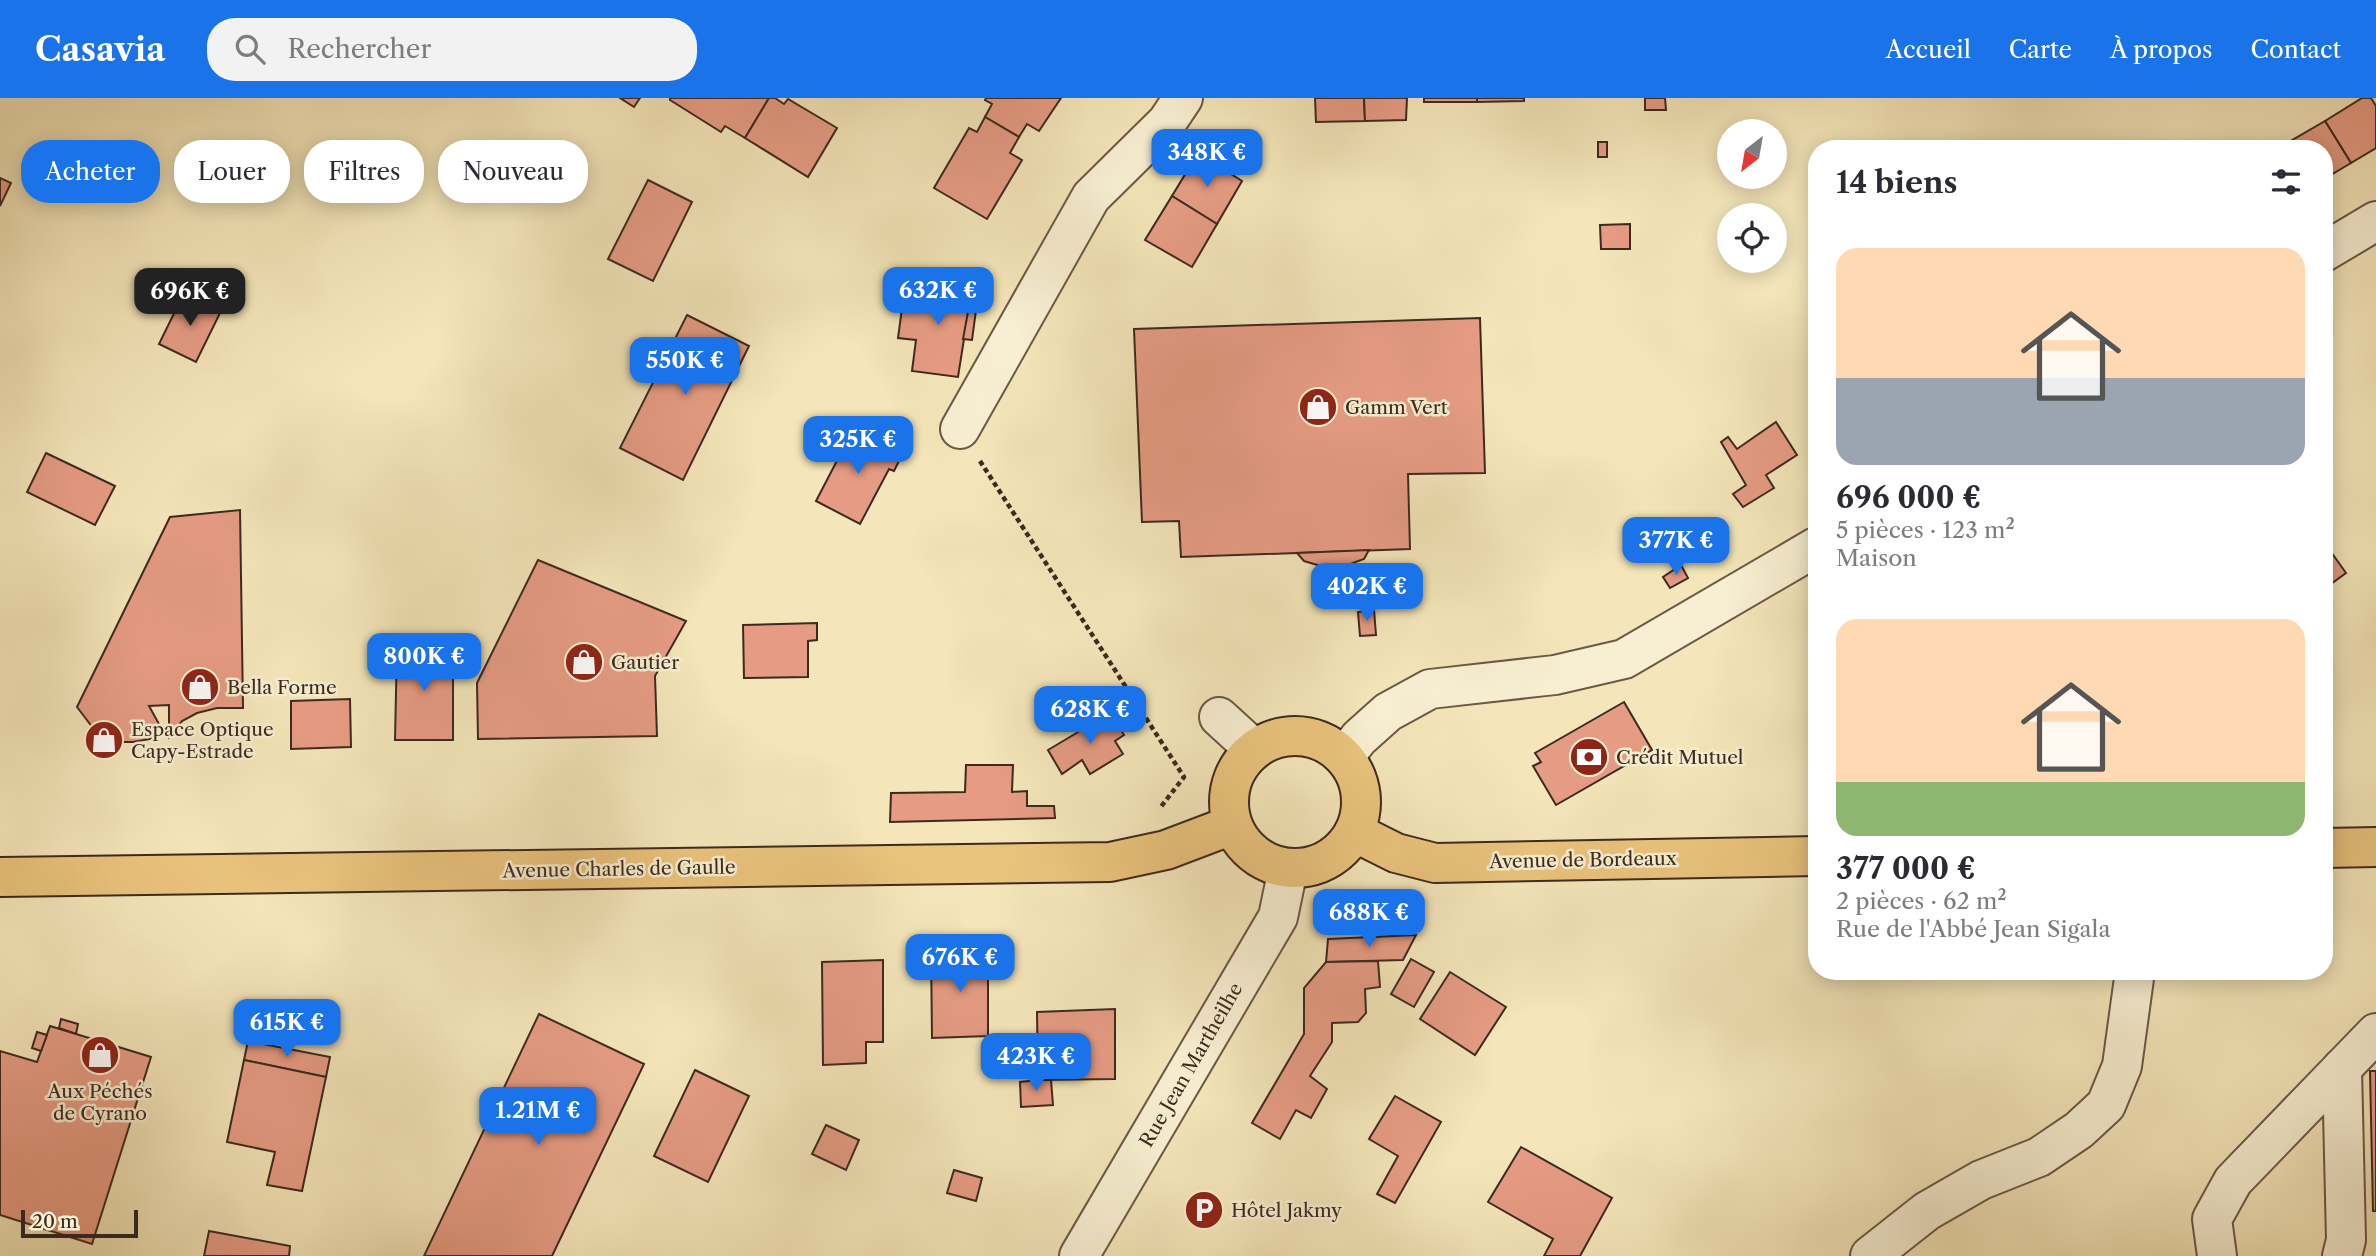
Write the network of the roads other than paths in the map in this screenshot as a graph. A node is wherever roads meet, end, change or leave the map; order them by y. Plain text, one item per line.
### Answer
1 (1183, 98) edge
2 (2376, 221) edge
3 (2333, 247) edge
4 (960, 429) road end
5 (1808, 552) edge
6 (1219, 717) dead end
7 (1254, 749) junction
8 (1344, 757) junction
9 (1232, 825) junction
10 (1354, 832) junction
11 (2376, 847) edge
12 (2333, 848) edge
13 (1808, 856) edge
14 (1288, 869) junction
15 (0, 877) edge
16 (2134, 980) edge
17 (2376, 1033) edge
18 (2342, 1068) junction
19 (1080, 1256) edge
20 (1870, 1256) edge
21 (2217, 1256) edge
22 (2342, 1256) edge

1 - 4 street
2 - 3 street
5 - 8 street
6 - 7 street
7 - 8 main road
7 - 9 main road
8 - 10 main road
9 - 14 main road
9 - 15 main road, Avenue Charles de Gaulle
10 - 13 main road, Avenue de Bordeaux
10 - 14 main road
11 - 12 main road
14 - 19 street, Rue Jean Martheilhe
16 - 20 street
17 - 18 street
18 - 21 street
18 - 22 street

